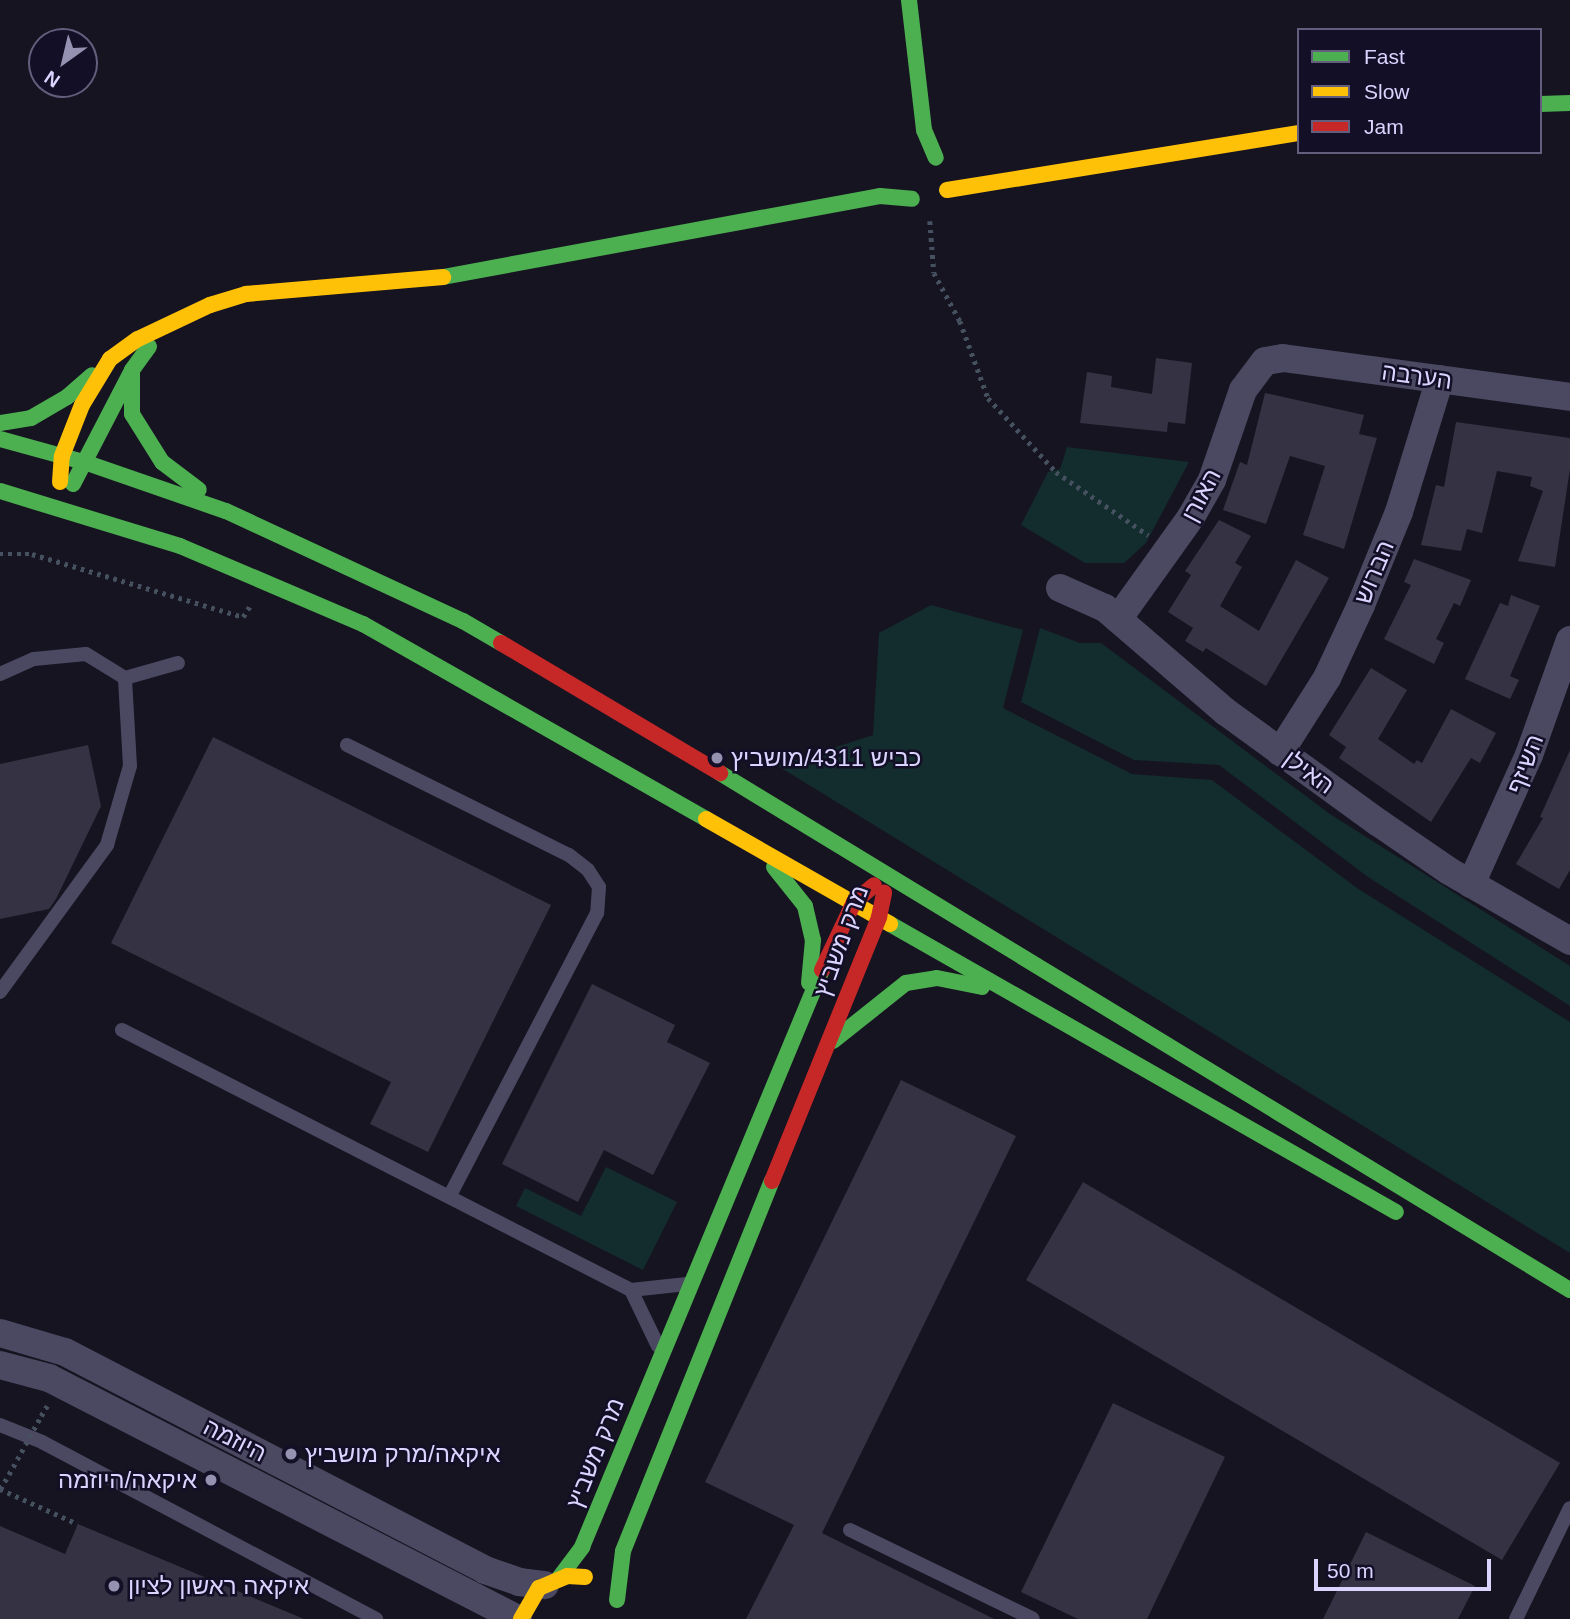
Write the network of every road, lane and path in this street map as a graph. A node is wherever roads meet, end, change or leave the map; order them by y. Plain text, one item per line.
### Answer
1 (909, 0) edge
2 (1570, 103) edge
3 (1542, 104) edge
4 (924, 130) junction
5 (1297, 133) edge
6 (936, 185) junction
7 (880, 196) junction
8 (180, 320) junction
9 (110, 359) junction
10 (1265, 361) joint
11 (132, 370) junction
12 (1440, 379) junction
13 (1570, 397) edge
14 (0, 423) edge
15 (0, 439) edge
16 (62, 456) junction
17 (87, 463) junction
18 (0, 491) edge
19 (58, 505) junction
20 (226, 511) junction
21 (1169, 550) junction
22 (0, 554) edge
23 (267, 580) junction
24 (1060, 588) dead end
25 (1118, 619) junction
26 (1570, 640) edge
27 (178, 663) dead end
28 (0, 674) edge
29 (125, 678) junction
30 (347, 746) dead end
31 (1280, 752) junction
32 (752, 847) junction
33 (888, 872) junction
34 (1471, 884) junction
35 (854, 902) junction
36 (879, 917) junction
37 (1570, 941) edge
38 (0, 992) edge
39 (1019, 998) junction
40 (806, 1006) junction
41 (122, 1030) dead end
42 (822, 1053) junction
43 (449, 1197) junction
44 (1411, 1220) dead end
45 (689, 1283) junction
46 (1533, 1288) dead end
47 (631, 1290) junction
48 (1570, 1290) edge
49 (1570, 1309) edge
50 (0, 1333) edge
51 (660, 1350) junction
52 (0, 1365) edge
53 (41, 1416) dead end
54 (0, 1426) edge
55 (0, 1489) edge
56 (1570, 1507) edge
57 (78, 1524) dead end
58 (850, 1530) dead end
59 (552, 1581) junction
60 (618, 1600) junction
61 (376, 1619) edge
62 (519, 1619) edge
63 (626, 1619) edge
64 (1033, 1619) edge
65 (1516, 1619) edge

1 - 4 main road
2 - 3 main road
4 - 6 main road
4 - 6 main road
5 - 6 main road
6 - 7 main road
6 - 7 main road
6 - 21 path
7 - 8 main road
8 - 9 main road
8 - 11 main road
9 - 14 main road
9 - 16 main road
10 - 12 street, הערבה
10 - 21 street, האורן
11 - 17 main road
11 - 20 main road
12 - 13 street, הערבה
12 - 31 street, הברוש
15 - 16 main road
16 - 17 main road
16 - 19 main road
17 - 19 main road
17 - 20 main road
18 - 19 main road
19 - 23 main road
20 - 33 main road
21 - 25 street, האורן
22 - 23 path
23 - 32 main road
24 - 25 street, האילן
25 - 31 street, האילן
26 - 34 street, השיזף
27 - 29 lane
28 - 29 lane
29 - 38 lane
30 - 43 lane
31 - 34 street, האילן
32 - 35 main road
32 - 40 main road
33 - 35 main road, מרק משביץ
33 - 36 main road, מרק משביץ
33 - 48 main road
34 - 37 street, האילן
35 - 36 main road
35 - 40 main road, מרק משביץ
36 - 39 main road
36 - 42 main road, מרק משביץ
39 - 42 main road
39 - 44 main road
40 - 45 main road, מרק משביץ
41 - 43 lane
42 - 60 main road, מרק משביץ
43 - 47 lane
45 - 47 lane
45 - 51 main road, מרק משביץ
46 - 49 main road
47 - 51 lane
50 - 59 street, היוזמה
51 - 59 main road, מרק משביץ
52 - 62 street, היוזמה
53 - 55 path, bridge
54 - 61 lane
55 - 57 path
56 - 65 lane
58 - 64 lane
59 - 60 main road
59 - 62 main road, מרק משביץ
60 - 63 main road, מרק משביץ

